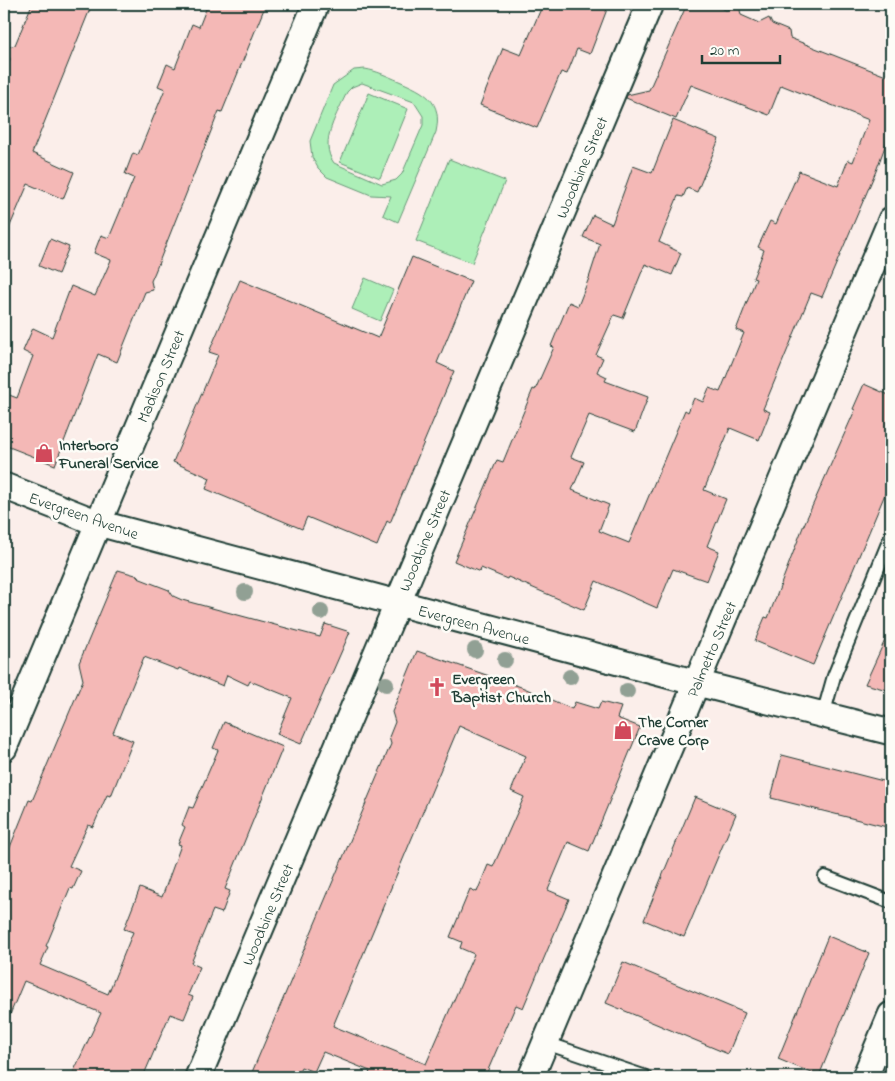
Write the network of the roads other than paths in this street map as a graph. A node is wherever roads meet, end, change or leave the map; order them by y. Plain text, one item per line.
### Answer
1 (316, 4) edge
2 (650, 4) edge
3 (891, 220) edge
4 (4, 486) edge
5 (98, 523) junction
6 (891, 536) edge
7 (397, 604) junction
8 (697, 683) junction
9 (823, 715) junction
10 (891, 732) edge
11 (4, 748) edge
12 (825, 877) dead end
13 (891, 902) edge
14 (891, 1015) edge
15 (546, 1043) junction
16 (198, 1077) edge
17 (531, 1077) edge
18 (646, 1077) edge
19 (865, 1077) edge

1 - 5 street, Madison Street
2 - 7 street, Woodbine Street
3 - 8 street, Palmetto Street
4 - 5 street, Evergreen Avenue
5 - 7 street, Evergreen Avenue
5 - 11 street, Madison Street
6 - 9 lane
7 - 8 street, Evergreen Avenue
7 - 16 street, Woodbine Street
8 - 9 street, Evergreen Avenue
8 - 15 street, Palmetto Street
9 - 10 street, Evergreen Avenue
12 - 13 lane
14 - 19 street
15 - 17 street, Palmetto Street
15 - 18 lane

